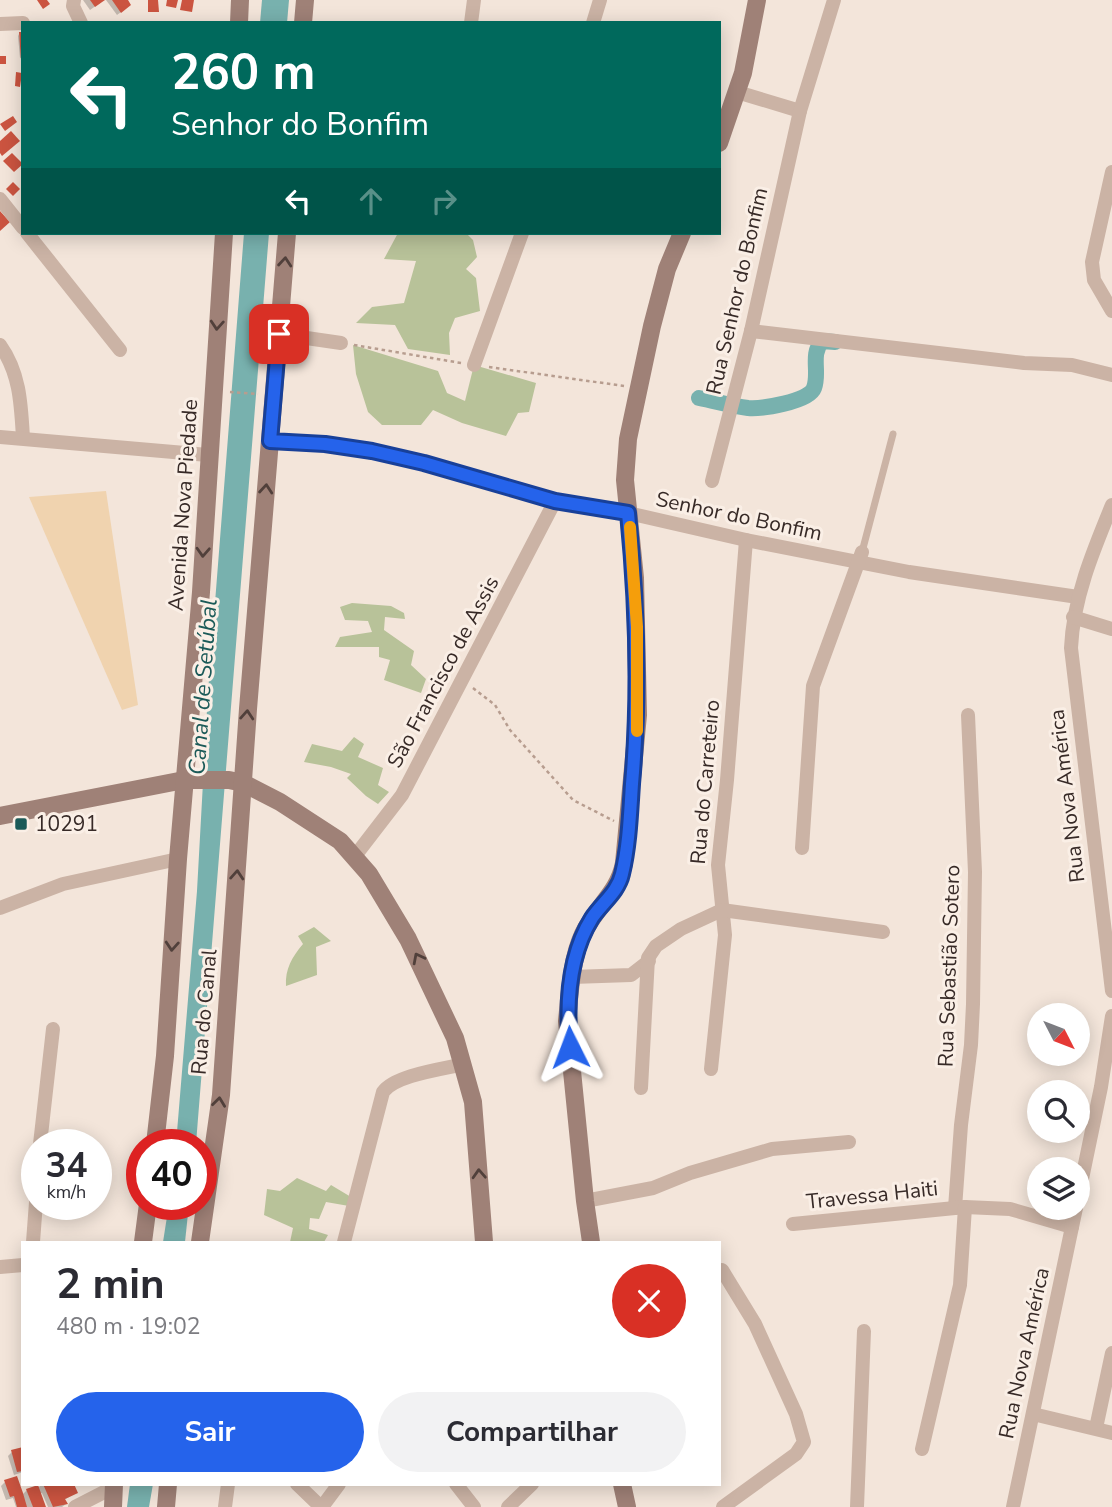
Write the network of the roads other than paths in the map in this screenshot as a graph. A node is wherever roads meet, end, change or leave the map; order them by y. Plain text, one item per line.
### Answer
1 (74, 0) edge
2 (240, 0) edge
3 (305, 0) edge
4 (474, 0) edge
5 (600, 0) edge
6 (757, 0) edge
7 (834, 0) edge
8 (80, 21) edge
9 (239, 21) edge
10 (304, 21) edge
11 (471, 21) edge
12 (594, 21) edge
13 (21, 23) edge
14 (0, 24) edge
15 (737, 92) junction
16 (800, 111) junction
17 (721, 137) edge
18 (1112, 172) edge
19 (0, 199) edge
20 (21, 225) edge
21 (29, 235) edge
22 (224, 235) edge
23 (287, 235) edge
24 (521, 235) edge
25 (681, 235) edge
26 (1112, 311) edge
27 (751, 331) junction
28 (279, 334) junction
29 (341, 343) dead end
30 (0, 345) edge
31 (120, 350) dead end
32 (474, 365) dead end
33 (1112, 375) edge
34 (893, 433) dead end
35 (0, 438) edge
36 (23, 438) junction
37 (270, 441) junction
38 (208, 455) junction
39 (712, 481) dead end
40 (555, 501) junction
41 (1112, 505) edge
42 (628, 513) junction
43 (746, 540) junction
44 (860, 558) junction
45 (1078, 597) junction
46 (1073, 617) junction
47 (1112, 629) edge
48 (968, 715) dead end
49 (192, 780) junction
50 (236, 782) junction
51 (0, 816) edge
52 (802, 848) dead end
53 (355, 856) junction
54 (178, 859) junction
55 (0, 908) edge
56 (722, 910) junction
57 (883, 932) dead end
58 (649, 961) junction
59 (572, 976) junction
60 (1112, 990) edge
61 (1112, 1016) edge
62 (53, 1029) dead end
63 (464, 1065) junction
64 (711, 1069) dead end
65 (641, 1088) dead end
66 (1106, 1088) edge
67 (42, 1129) edge
68 (157, 1129) edge
69 (849, 1142) dead end
70 (1088, 1157) edge
71 (585, 1200) junction
72 (960, 1208) junction
73 (35, 1220) edge
74 (146, 1220) edge
75 (1073, 1220) edge
76 (793, 1224) dead end
77 (1072, 1227) junction
78 (33, 1241) edge
79 (143, 1241) edge
80 (200, 1241) edge
81 (344, 1241) edge
82 (484, 1241) edge
83 (591, 1241) edge
84 (21, 1265) edge
85 (0, 1267) edge
86 (722, 1270) dead end
87 (864, 1331) dead end
88 (1112, 1353) edge
89 (1033, 1414) junction
90 (1096, 1428) junction
91 (1112, 1433) edge
92 (922, 1449) dead end
93 (112, 1486) edge
94 (114, 1486) edge
95 (168, 1486) edge
96 (228, 1486) edge
97 (299, 1486) edge
98 (338, 1486) edge
99 (458, 1486) edge
100 (530, 1486) edge
101 (622, 1486) edge
102 (75, 1507) edge
103 (113, 1507) edge
104 (166, 1507) edge
105 (225, 1507) edge
106 (322, 1507) edge
107 (474, 1507) edge
108 (508, 1507) edge
109 (627, 1507) edge
110 (723, 1507) edge
111 (857, 1507) edge
112 (1013, 1507) edge

1 - 8 street
2 - 9 street
3 - 10 street
4 - 11 street
5 - 12 street
6 - 15 street
7 - 16 street, Rua Senhor do Bonfim
13 - 14 street
15 - 16 street
15 - 17 street
16 - 27 street, Rua Senhor do Bonfim
18 - 26 street
19 - 20 street
21 - 31 street
22 -> 38 street, Avenida Nova Piedade
28 -> 23 street
24 - 32 street
25 - 42 street
27 - 33 street
27 - 39 street, Rua Senhor do Bonfim
28 - 29 street
28 - 37 street
30 - 36 street
34 - 44 lane
35 - 36 street
36 - 38 street
37 - 40 street, Senhor do Bonfim
50 -> 37 street
38 -> 49 street, Avenida Nova Piedade
40 - 42 street, Senhor do Bonfim
40 - 53 street, São Francisco de Assis
41 - 45 street, Rua Nova América
42 - 43 street, Senhor do Bonfim
42 - 59 street
43 - 44 street, Senhor do Bonfim
43 - 56 street, Rua do Carreteiro
44 - 45 street, Senhor do Bonfim
44 - 52 street
45 - 46 street, Rua Nova América
46 - 47 street
46 - 60 street, Rua Nova América
48 - 72 street, Rua Sebastião Sotero
49 - 50 street
49 - 51 street
49 - 54 street, Rua do Canal
50 - 53 street
80 -> 50 street, Rua do Canal
63 -> 53 street
54 - 55 street
54 -> 68 street, Rua do Canal
56 - 57 street
56 - 58 street
56 - 64 street, Rua do Carreteiro
58 - 59 street
58 - 65 street
59 - 71 street
61 - 66 street
62 - 67 street
63 - 81 street
82 -> 63 street
66 - 70 street
69 - 71 street
71 - 83 street
72 - 76 street, Travessa Haiti
72 - 77 street
72 - 92 street, Rua Sebastião Sotero
73 - 78 street
74 - 79 street
75 - 77 street, Rua Nova América
77 - 89 street, Rua Nova América
84 - 85 street
86 - 110 street
87 - 111 street
88 - 90 street
89 - 90 street
89 - 112 street, Rua Nova América
90 - 91 street
93 - 102 street
94 - 103 street
95 - 104 street
96 - 105 street
97 - 106 street
98 - 106 street
99 - 107 street
100 - 108 street
101 - 109 street

